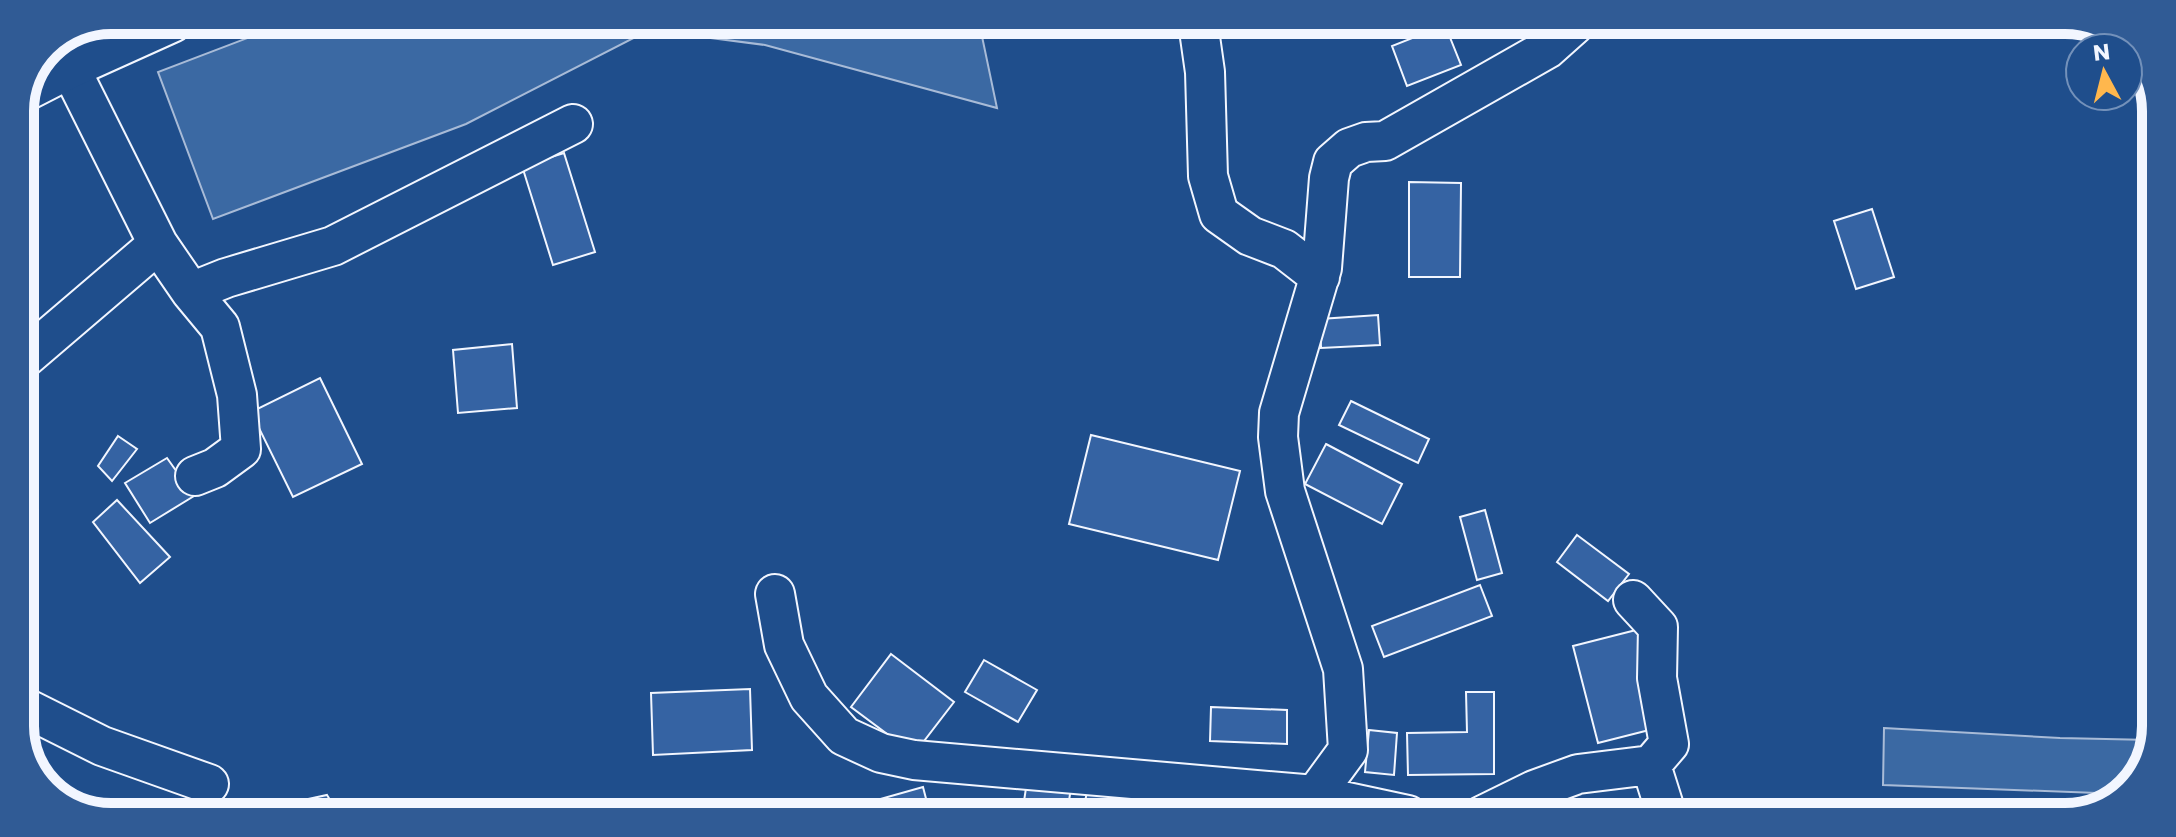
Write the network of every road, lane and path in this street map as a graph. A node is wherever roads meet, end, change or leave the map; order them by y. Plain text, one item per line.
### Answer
1 (140, 34) edge
2 (1200, 34) edge
3 (1564, 34) edge
4 (69, 66) junction
5 (40, 81) edge
6 (573, 124) dead end
7 (158, 244) junction
8 (1320, 277) junction
9 (191, 292) junction
10 (34, 350) edge
11 (195, 476) dead end
12 (775, 594) dead end
13 (1633, 600) dead end
14 (34, 712) edge
15 (1651, 765) junction
16 (209, 784) dead end
17 (1315, 795) junction
18 (1335, 803) edge
19 (1352, 803) edge
20 (1508, 803) edge
21 (1663, 803) edge

1 - 4 main road
2 - 8 street
3 - 8 street
4 - 5 main road
4 - 7 street
6 - 9 street
7 - 9 street
7 - 10 street
8 - 17 street
9 - 11 street
12 - 17 street
13 - 15 street
14 - 16 street
15 - 20 street
15 - 21 street
17 - 18 street
17 - 19 street

